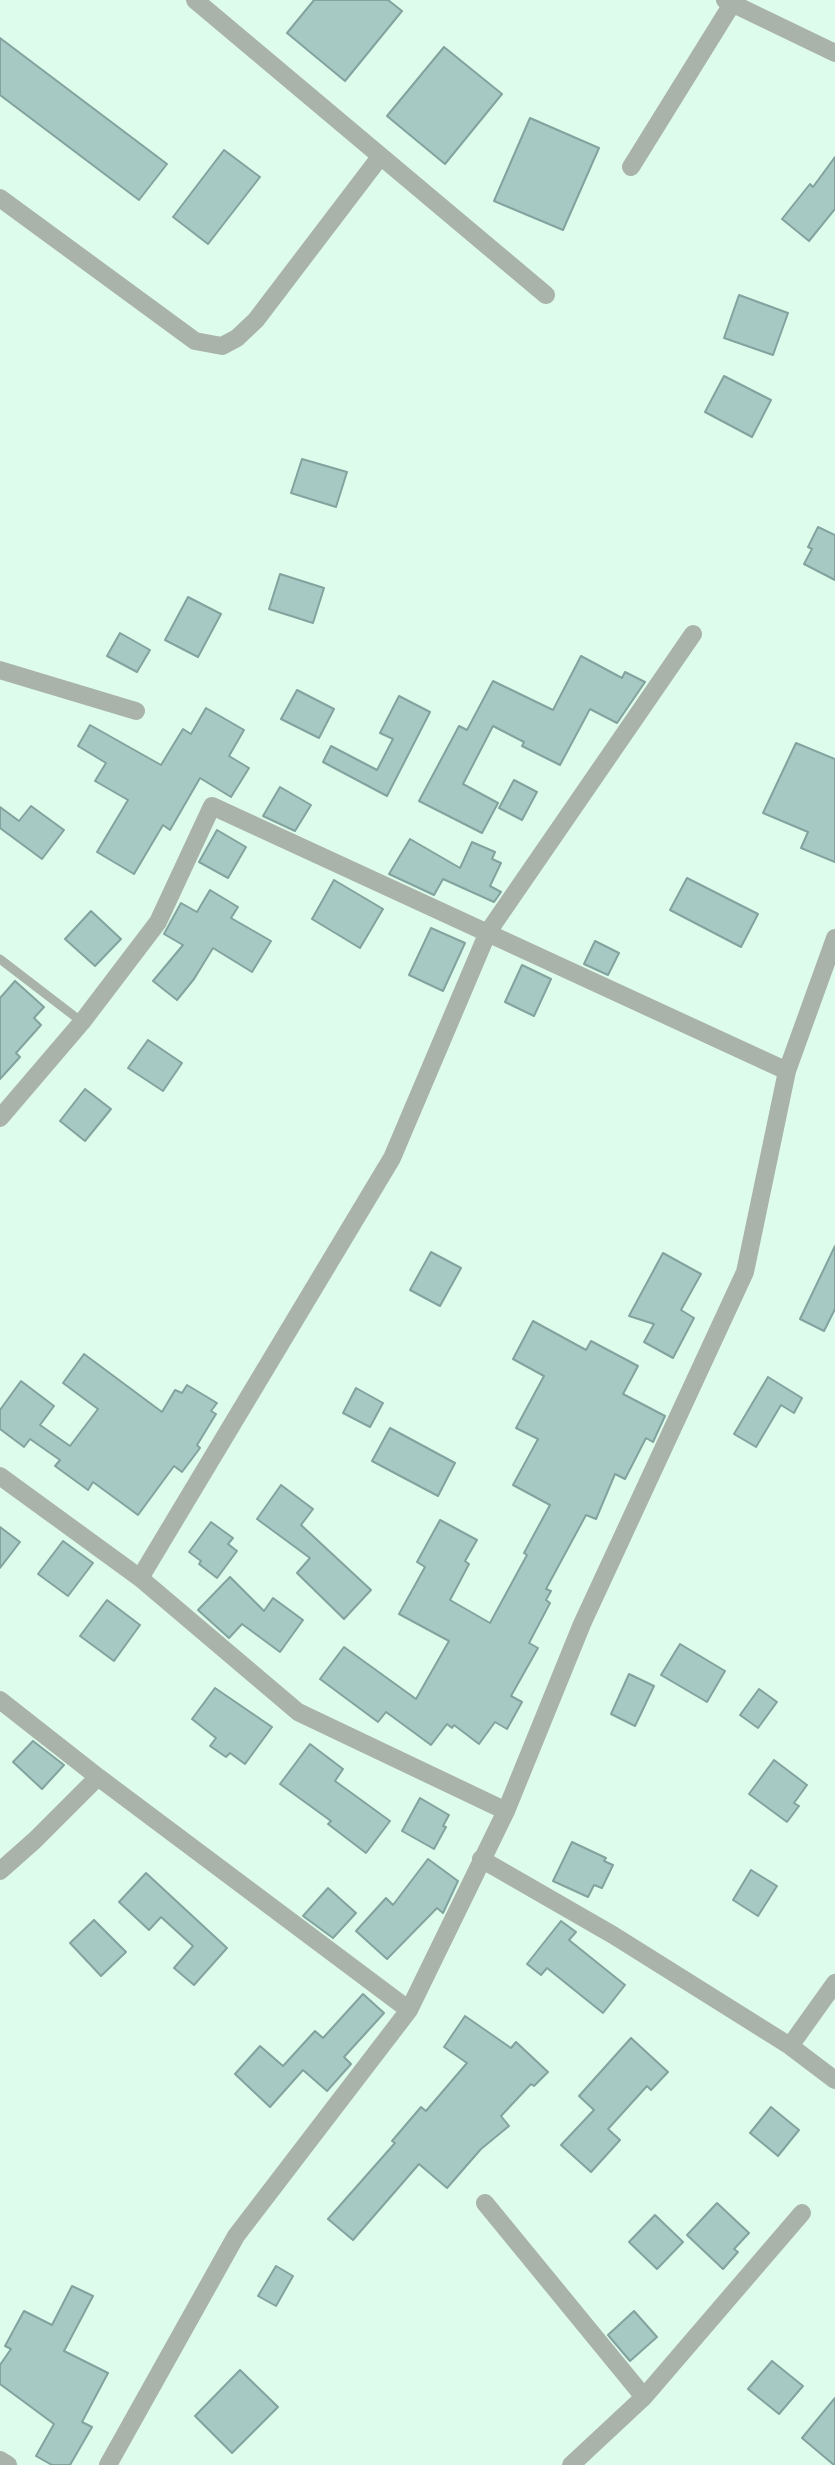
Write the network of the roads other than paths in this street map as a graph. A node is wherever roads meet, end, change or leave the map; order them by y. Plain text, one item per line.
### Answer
1 (195, 0) edge
2 (729, 2) edge
3 (835, 53) edge
4 (380, 157) junction
5 (631, 167) dead end
6 (0, 198) edge
7 (546, 295) dead end
8 (693, 634) dead end
9 (0, 670) edge
10 (136, 711) dead end
11 (488, 932) junction
12 (835, 938) edge
13 (0, 959) edge
14 (82, 1022) junction
15 (787, 1071) junction
16 (0, 1118) edge
17 (0, 1476) edge
18 (140, 1578) junction
19 (0, 1700) edge
20 (98, 1777) junction
21 (506, 1811) junction
22 (481, 1859) junction
23 (0, 1871) edge
24 (835, 1983) edge
25 (409, 2010) junction
26 (790, 2046) junction
27 (835, 2080) edge
28 (485, 2203) dead end
29 (802, 2213) dead end
30 (644, 2397) junction
31 (0, 2460) edge
32 (8, 2465) edge
33 (108, 2465) edge
34 (571, 2465) edge

1 - 4 street
2 - 3 street
2 - 5 street
4 - 6 street
4 - 7 street
8 - 11 street
9 - 10 street
11 - 14 street
11 - 15 street
11 - 18 street
12 - 15 street
13 - 14 lane
14 - 16 street
15 - 21 street
17 - 18 street
18 - 21 street
19 - 20 street
20 - 23 street
20 - 25 street
21 - 22 street
22 - 25 street
22 - 26 street
24 - 26 street
25 - 33 street
26 - 27 street
28 - 30 street
29 - 30 street
30 - 34 street
31 - 32 street

